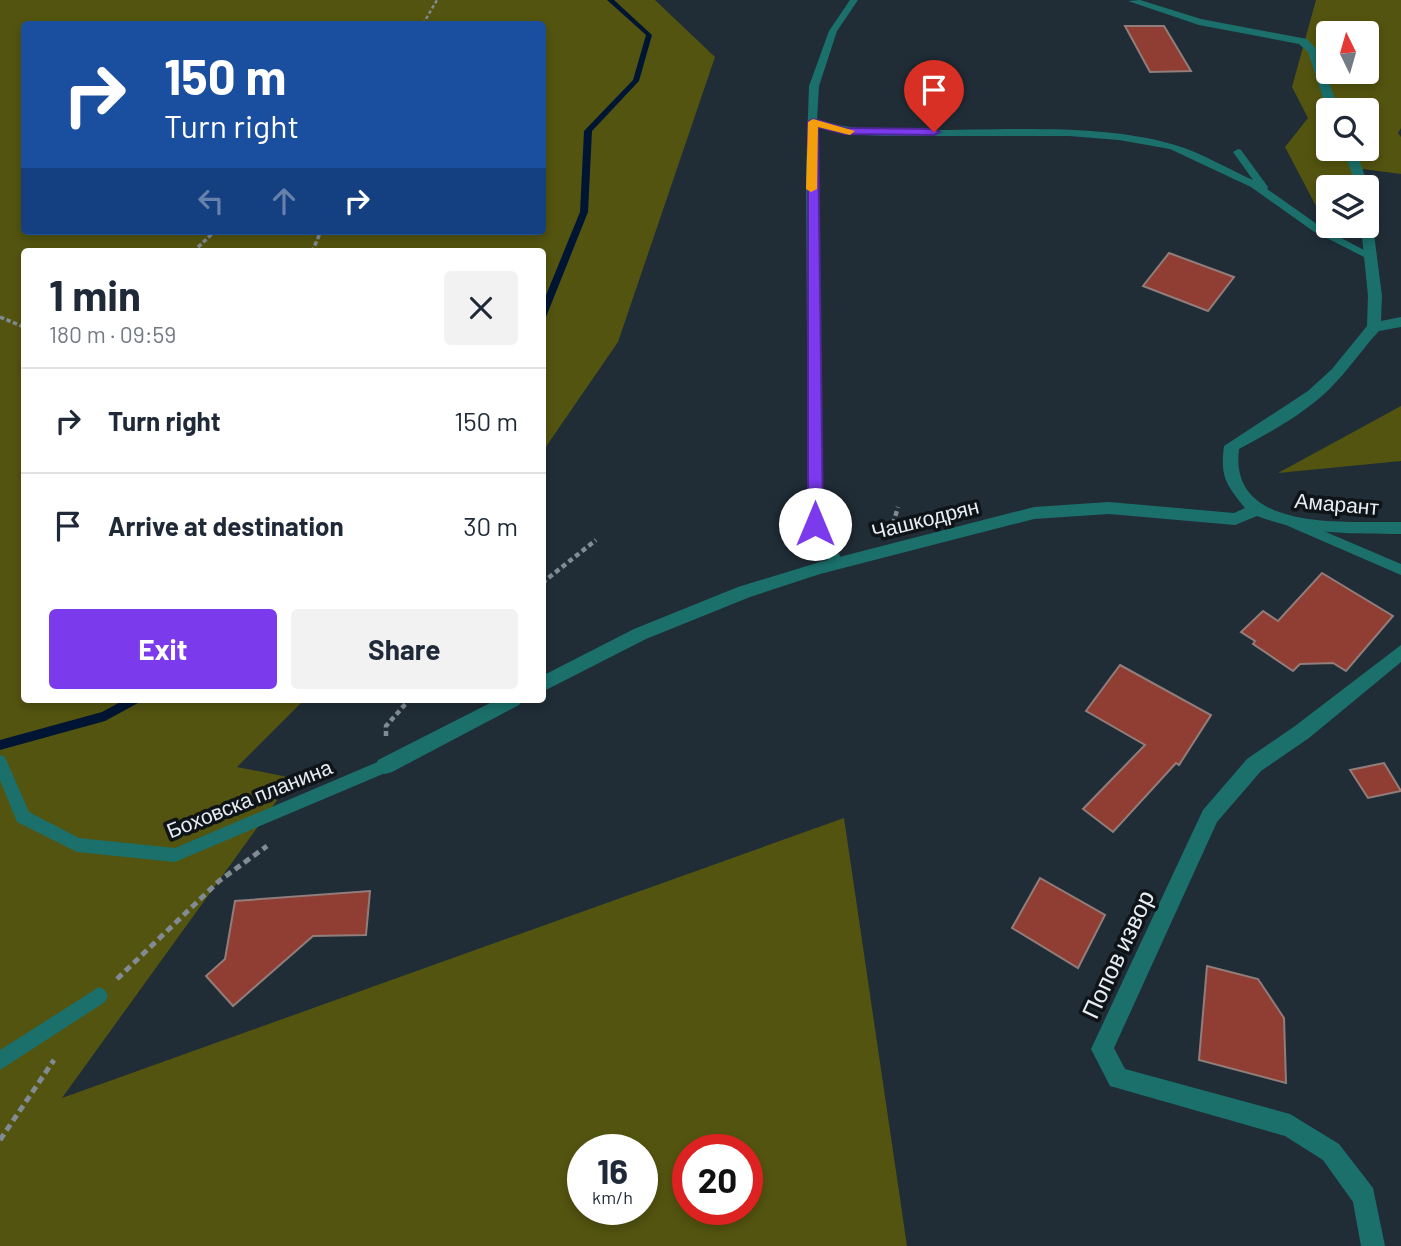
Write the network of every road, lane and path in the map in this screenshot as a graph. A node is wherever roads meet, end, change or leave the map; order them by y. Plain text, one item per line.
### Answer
1 (437, 0) edge
2 (854, 0) edge
3 (1133, 1) edge
4 (425, 21) edge
5 (1329, 98) edge
6 (813, 122) junction
7 (1238, 152) dead end
8 (1268, 194) junction
9 (211, 235) edge
10 (1368, 238) edge
11 (197, 248) edge
12 (1370, 256) junction
13 (0, 317) edge
14 (1401, 322) edge
15 (21, 326) edge
16 (1374, 327) junction
17 (1256, 510) junction
18 (1293, 523) junction
19 (1401, 528) edge
20 (596, 540) dead end
21 (837, 563) junction
22 (1401, 570) edge
23 (546, 580) edge
24 (1401, 652) edge
25 (546, 682) edge
26 (406, 703) edge
27 (507, 703) edge
28 (0, 762) edge
29 (385, 766) junction
30 (269, 844) dead end
31 (99, 996) joint
32 (62, 1049) dead end
33 (0, 1061) edge
34 (0, 1140) edge
35 (1373, 1246) edge

1 - 4 path
2 - 6 lane
3 - 5 street
6 - 8 lane
6 - 21 lane
7 - 8 lane
8 - 12 lane
9 - 11 path
10 - 12 street
12 - 16 street
13 - 15 path
14 - 16 street
16 - 17 street
17 - 18 street, Амарант
17 - 21 street, Чашкодрян
18 - 19 street, Амарант
18 - 22 lane
20 - 23 path
21 - 25 street, Чашкодрян
24 - 35 street, Попов извор
26 - 29 path
27 - 29 street
28 - 29 lane, Боховска планина
30 - 31 path
31 - 33 lane
32 - 34 path

